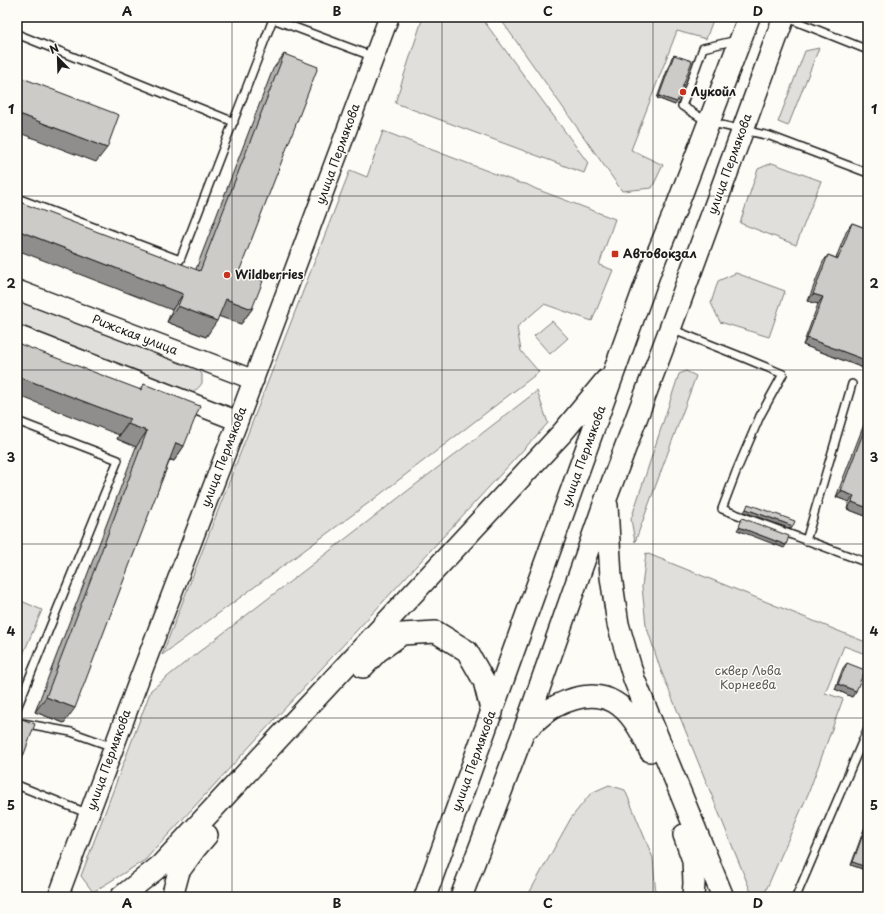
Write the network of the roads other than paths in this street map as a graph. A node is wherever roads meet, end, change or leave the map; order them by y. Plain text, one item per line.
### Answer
1 (389, 17) edge
2 (749, 17) edge
3 (785, 17) edge
4 (271, 18) edge
5 (17, 34) edge
6 (741, 39) junction
7 (868, 50) edge
8 (374, 57) junction
9 (234, 122) junction
10 (708, 122) junction
11 (743, 129) junction
12 (868, 173) edge
13 (17, 198) edge
14 (17, 290) edge
15 (670, 329) junction
16 (17, 335) edge
17 (615, 369) junction
18 (254, 380) junction
19 (852, 384) dead end
20 (17, 421) edge
21 (238, 421) junction
22 (607, 496) junction
23 (806, 540) junction
24 (868, 563) edge
25 (17, 708) edge
26 (492, 713) junction
27 (17, 722) edge
28 (868, 728) edge
29 (524, 730) junction
30 (114, 747) junction
31 (17, 785) edge
32 (89, 814) junction
33 (58, 897) edge
34 (121, 897) edge
35 (172, 897) edge
36 (425, 897) edge
37 (461, 897) edge
38 (693, 897) edge
39 (723, 897) edge
40 (796, 897) edge

1 - 8 street, улица Пермякова
2 - 6 main road, улица Пермякова
3 - 7 lane
3 - 11 main road, улица Пермякова
4 - 8 lane
4 - 9 lane
5 - 9 lane
6 - 10 main road, улица Пермякова
6 - 10 lane
8 - 18 street, улица Пермякова
9 - 13 lane
10 - 11 lane
10 - 17 main road, улица Пермякова
11 - 12 lane
11 - 15 main road, улица Пермякова
14 - 18 street, Рижская улица
15 - 22 main road, улица Пермякова
15 - 23 lane
16 - 21 street
17 - 26 main road, улица Пермякова
17 - 34 main road
18 - 21 street, улица Пермякова
19 - 23 lane
20 - 25 lane
21 - 30 street, улица Пермякова
22 - 29 main road, улица Пермякова
22 - 39 main road
23 - 24 lane
26 - 35 main road
26 - 36 main road, улица Пермякова
27 - 30 lane
28 - 40 lane
29 - 37 main road, улица Пермякова
29 - 38 main road
30 - 32 street, улица Пермякова
31 - 32 lane
32 - 33 street, улица Пермякова

